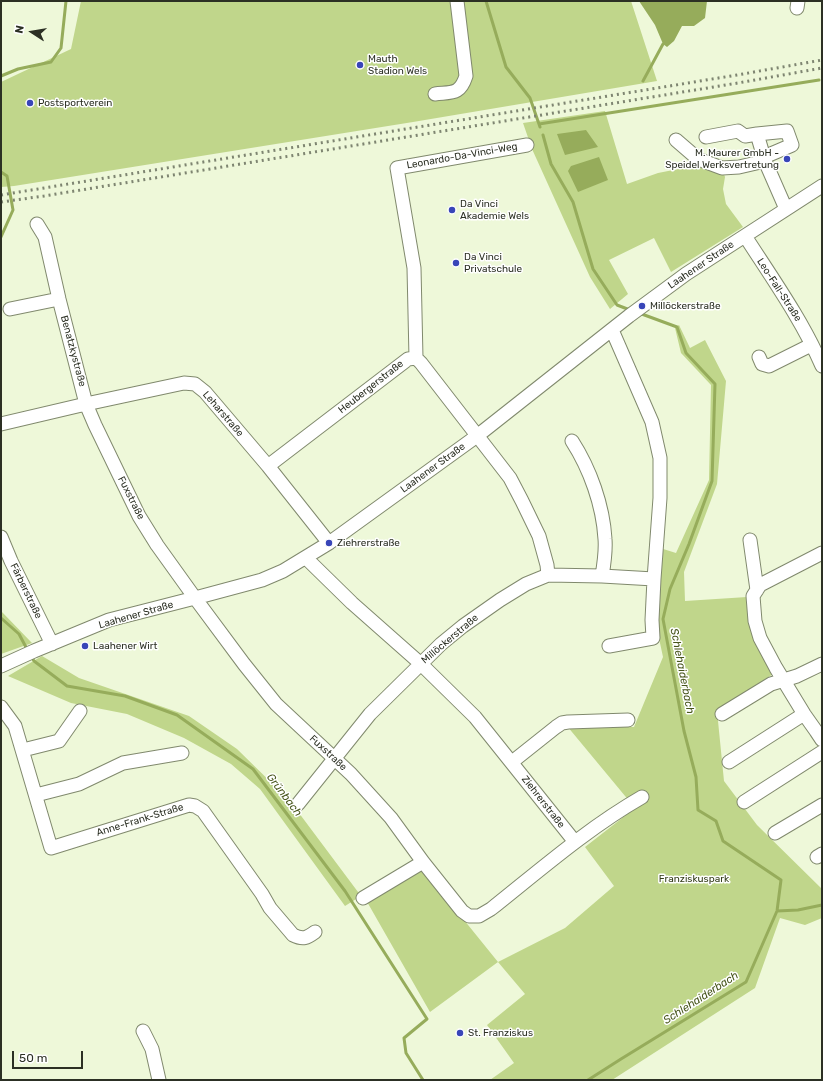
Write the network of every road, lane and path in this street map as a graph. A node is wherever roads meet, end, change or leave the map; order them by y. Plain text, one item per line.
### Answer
1 (457, 1) edge
2 (435, 94) dead end
3 (757, 134) junction
4 (706, 137) dead end
5 (676, 140) dead end
6 (527, 145) dead end
7 (765, 159) junction
8 (822, 186) edge
9 (786, 209) junction
10 (37, 224) dead end
11 (745, 236) junction
12 (59, 299) junction
13 (10, 309) dead end
14 (612, 330) junction
15 (811, 344) junction
16 (759, 357) dead end
17 (416, 358) junction
18 (822, 366) edge
19 (86, 404) junction
20 (1, 424) edge
21 (477, 436) junction
22 (572, 441) dead end
23 (268, 466) junction
24 (1, 537) edge
25 (750, 540) dead end
26 (329, 543) junction
27 (822, 553) edge
28 (306, 558) junction
29 (548, 575) junction
30 (602, 576) junction
31 (654, 580) junction
32 (757, 590) junction
33 (195, 598) junction
34 (52, 644) junction
35 (609, 646) dead end
36 (421, 664) junction
37 (822, 664) edge
38 (1, 666) edge
39 (784, 681) junction
40 (1, 707) edge
41 (80, 711) dead end
42 (722, 714) dead end
43 (804, 714) junction
44 (628, 720) dead end
45 (822, 740) edge
46 (23, 750) junction
47 (822, 752) edge
48 (182, 753) dead end
49 (334, 758) junction
50 (512, 762) junction
51 (729, 762) dead end
52 (36, 794) junction
53 (642, 797) dead end
54 (744, 802) dead end
55 (298, 804) dead end
56 (822, 805) edge
57 (775, 833) dead end
58 (575, 842) junction
59 (423, 862) junction
60 (363, 898) dead end
61 (316, 932) dead end
62 (143, 1031) dead end
63 (159, 1080) edge

1 - 2 street
3 - 4 street
3 - 7 street
3 - 7 street
5 - 7 street
6 - 17 street, Leonardo-Da-Vinci-Weg
7 - 9 street
8 - 9 street, Laahener Straße
9 - 11 street, Laahener Straße
10 - 12 street, Benatzkystraße
11 - 14 street, Laahener Straße
11 - 15 street, Leo-Fall-Straße
12 - 13 street
12 - 19 street, Benatzkystraße
14 - 21 street, Laahener Straße
14 - 31 street
15 - 16 street
15 - 18 street, Leo-Fall-Straße
17 - 21 street, Heubergerstraße
17 - 23 street, Heubergerstraße
19 - 20 street, Leharstraße
19 - 23 street, Leharstraße
19 - 33 street, Fuxstraße
21 - 26 street, Laahener Straße
21 - 29 street, Heubergerstraße
22 - 30 street
23 - 26 street, Leharstraße
24 - 34 street, Färberstraße
25 - 32 street
26 - 28 street, Laahener Straße
27 - 32 street
28 - 33 street, Laahener Straße
28 - 36 street, Ziehrerstraße
29 - 30 street, Millöckerstraße
29 - 36 street, Millöckerstraße
30 - 31 street, Millöckerstraße
31 - 35 street
32 - 39 street
33 - 34 street, Laahener Straße
33 - 49 street, Fuxstraße
34 - 38 street, Laahener Straße
36 - 49 street, Millöckerstraße
36 - 50 street, Ziehrerstraße
37 - 39 street
39 - 42 street
39 - 43 street
40 - 46 street, Anne-Frank-Straße
41 - 46 street
43 - 45 street
43 - 51 street
44 - 50 street
46 - 52 street, Anne-Frank-Straße
47 - 54 street
48 - 52 street
49 - 55 street, Millöckerstraße
49 - 59 street, Fuxstraße
50 - 58 street, Ziehrerstraße
52 - 61 street, Anne-Frank-Straße
53 - 58 street, Fuxstraße
56 - 57 street
58 - 59 street, Fuxstraße
59 - 60 street
62 - 63 street

